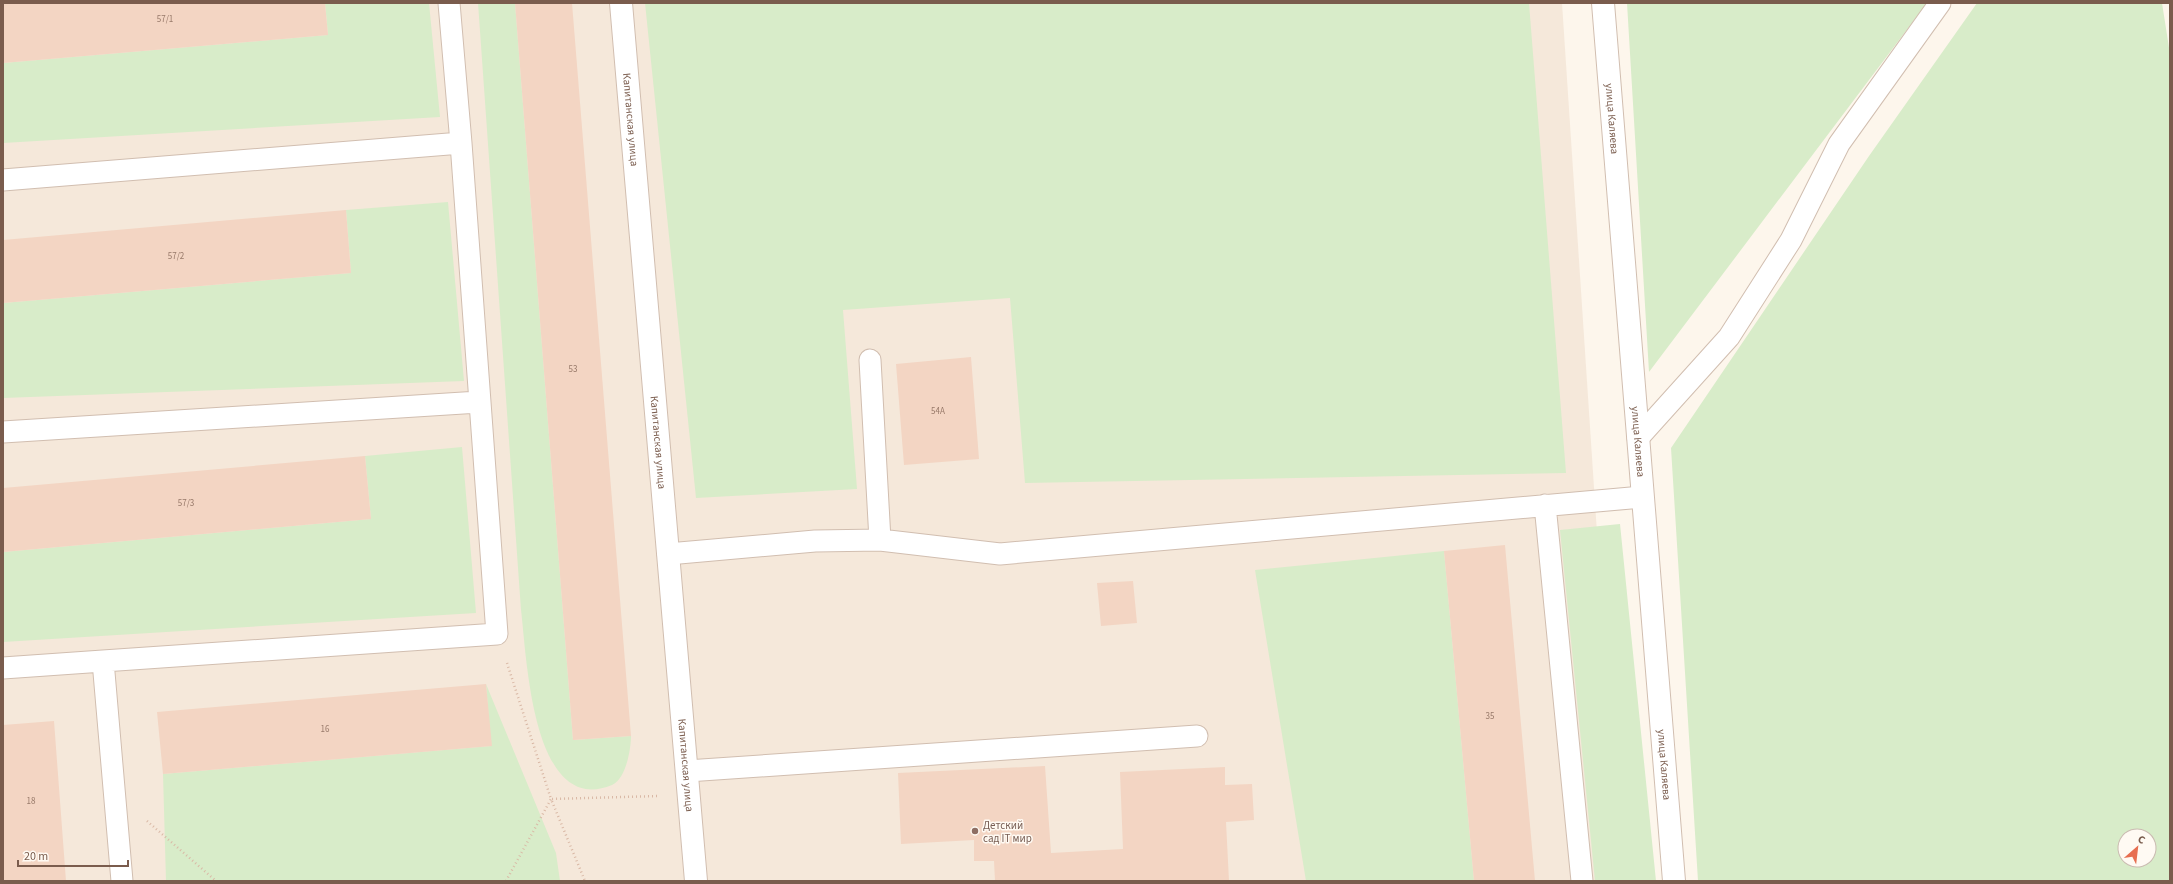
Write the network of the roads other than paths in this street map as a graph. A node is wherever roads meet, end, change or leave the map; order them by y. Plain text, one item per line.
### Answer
1 (449, 3) edge
2 (621, 3) edge
3 (1603, 3) edge
4 (1940, 3) edge
5 (461, 144) junction
6 (3, 180) edge
7 (870, 360) dead end
8 (479, 402) junction
9 (3, 432) edge
10 (1638, 438) junction
11 (1642, 497) junction
12 (1545, 505) junction
13 (880, 540) junction
14 (668, 554) junction
15 (103, 661) junction
16 (3, 668) edge
17 (1197, 736) dead end
18 (687, 770) junction
19 (122, 881) edge
20 (696, 881) edge
21 (1582, 881) edge
22 (1674, 881) edge

1 - 5 lane
2 - 14 street, Капитанская улица
3 - 10 street, улица Каляева
4 - 10 lane
5 - 6 lane
5 - 8 lane
7 - 13 lane
8 - 9 lane
8 - 15 lane
10 - 11 street, улица Каляева
11 - 12 lane
11 - 22 street, улица Каляева
12 - 13 lane
12 - 21 lane
13 - 14 lane
14 - 18 street, Капитанская улица
15 - 16 lane
15 - 19 lane
17 - 18 lane
18 - 20 street, Капитанская улица

